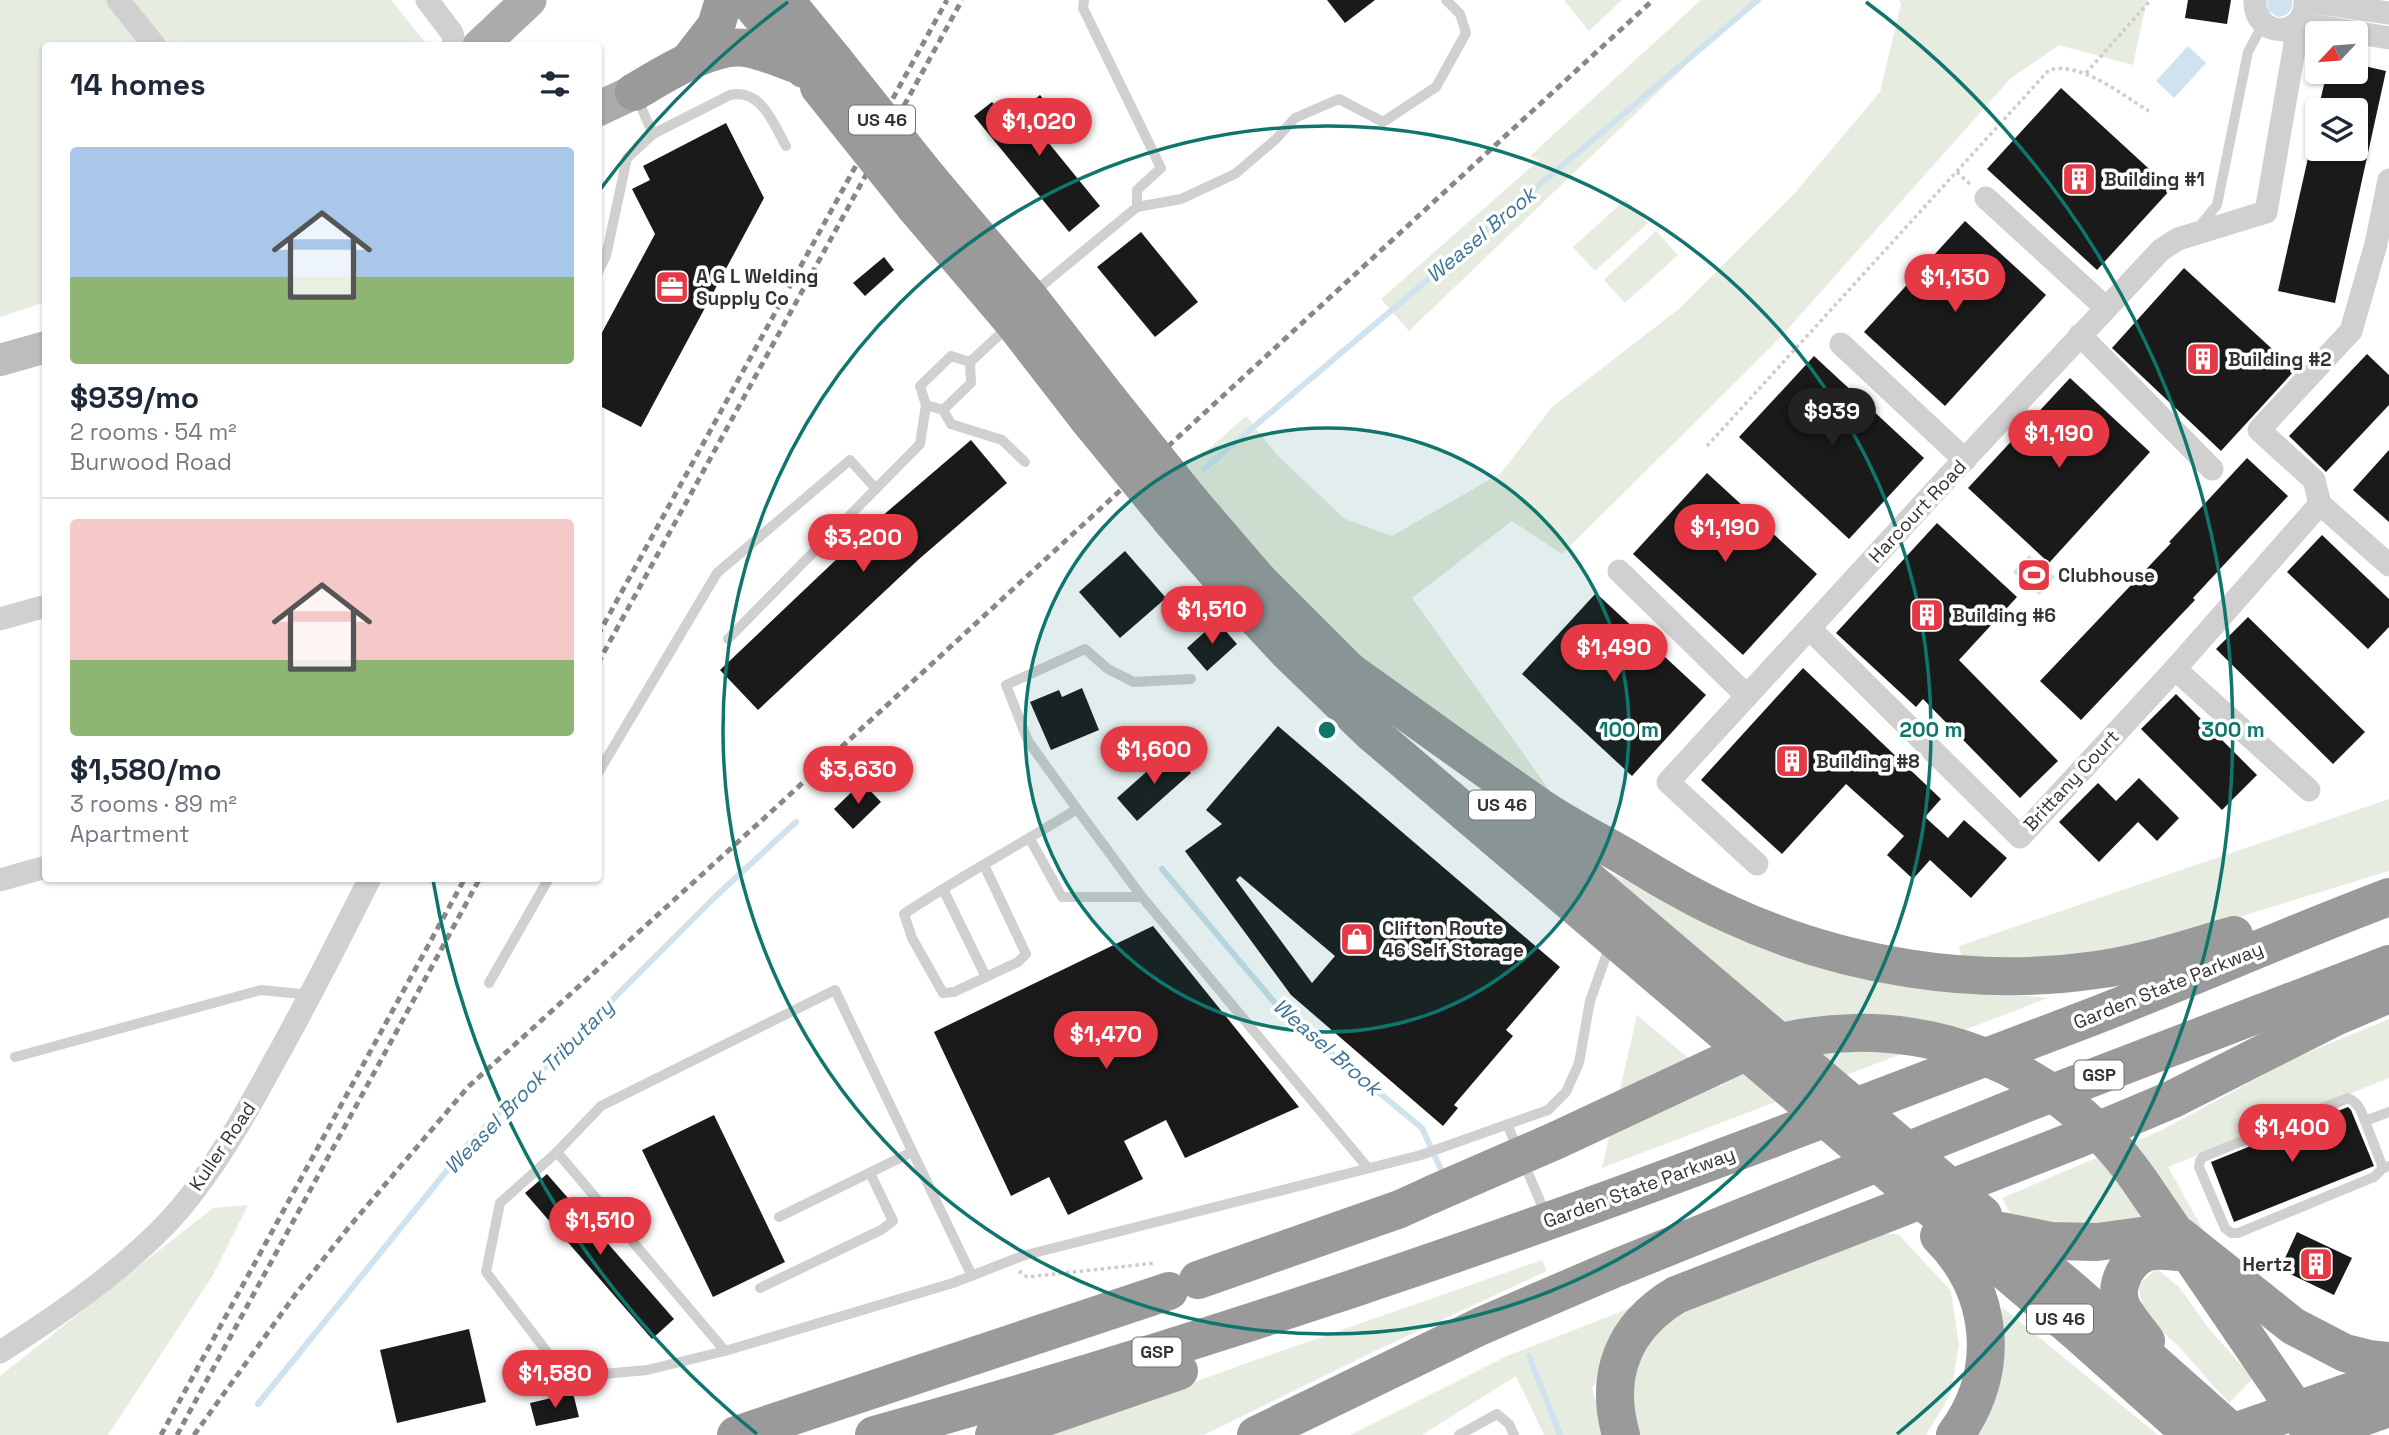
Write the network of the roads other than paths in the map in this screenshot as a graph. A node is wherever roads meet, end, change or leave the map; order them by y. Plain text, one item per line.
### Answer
1 (118, 0) edge
2 (528, 0) edge
3 (724, 0) edge
4 (748, 0) edge
5 (785, 0) edge
6 (1084, 0) edge
7 (1446, 0) edge
8 (2255, 0) edge
9 (432, 6) edge
10 (2300, 13) edge
11 (2389, 13) edge
12 (2263, 24) junction
13 (2389, 38) edge
14 (152, 42) edge
15 (454, 42) edge
16 (484, 42) edge
17 (689, 61) junction
18 (818, 71) junction
19 (634, 92) junction
20 (602, 107) edge
21 (653, 134) junction
22 (786, 146) dead end
23 (2389, 180) edge
24 (1986, 198) dead end
25 (1137, 207) junction
26 (2194, 233) junction
27 (2382, 245) edge
28 (602, 264) edge
29 (2106, 308) junction
30 (1021, 309) junction
31 (2080, 335) junction
32 (1841, 344) dead end
33 (42, 348) edge
34 (0, 360) edge
35 (970, 362) junction
36 (926, 405) junction
37 (943, 410) junction
38 (1965, 460) junction
39 (1025, 462) dead end
40 (2211, 469) dead end
41 (876, 489) junction
42 (2320, 504) junction
43 (1181, 511) junction
44 (2389, 565) edge
45 (1619, 570) dead end
46 (42, 607) edge
47 (0, 619) edge
48 (1810, 629) junction
49 (728, 639) dead end
50 (2175, 668) junction
51 (1346, 669) junction
52 (1191, 679) dead end
53 (1747, 696) junction
54 (602, 766) edge
55 (2309, 790) dead end
56 (1077, 809) junction
57 (1030, 839) junction
58 (1757, 863) dead end
59 (984, 865) junction
60 (42, 868) edge
61 (0, 880) edge
62 (368, 882) edge
63 (547, 882) edge
64 (943, 889) junction
65 (1142, 897) junction
66 (2389, 897) edge
67 (2311, 926) junction
68 (1613, 937) junction
69 (2389, 964) edge
70 (986, 977) junction
71 (489, 983) dead end
72 (2389, 994) edge
73 (312, 995) junction
74 (15, 1057) dead end
75 (1913, 1084) junction
76 (1817, 1093) junction
77 (2389, 1112) edge
78 (2365, 1121) junction
79 (1507, 1124) junction
80 (557, 1152) junction
81 (912, 1153) junction
82 (2386, 1167) edge
83 (1368, 1168) junction
84 (870, 1173) junction
85 (779, 1217) dead end
86 (1549, 1221) junction
87 (1968, 1226) junction
88 (2204, 1256) junction
89 (972, 1276) junction
90 (760, 1288) dead end
91 (2293, 1326) junction
92 (725, 1351) junction
93 (0, 1352) edge
94 (2389, 1361) edge
95 (2388, 1402) edge
96 (2183, 1407) edge
97 (2302, 1428) edge
98 (736, 1435) edge
99 (874, 1435) edge
100 (994, 1435) edge
101 (1256, 1435) edge
102 (1460, 1435) edge
103 (1514, 1435) edge
104 (1621, 1435) edge
105 (1955, 1435) edge
106 (2226, 1435) edge
107 (2235, 1435) edge

1 - 14 street
2 - 16 main road
3 - 17 highway
4 - 18 highway, US 46
5 - 18 highway, US 46
6 - 25 lane
7 - 25 lane
8 - 12 street
9 - 15 street
10 - 11 street
10 - 12 street
10 - 13 street
10 - 26 street, Harcourt Road
12 - 26 lane
17 - 18 highway
17 - 19 highway
18 - 30 highway, US 46, bridge
19 - 20 main road
19 - 21 lane
21 - 22 lane
21 - 28 lane
23 - 27 street
24 - 29 street
25 - 30 lane
26 - 29 street, Harcourt Road
27 - 42 street
29 - 31 street, Harcourt Road
30 - 35 lane
30 - 43 highway, US 46, bridge
31 - 38 street, Harcourt Road
31 - 40 street
32 - 38 street
33 - 34 street
35 - 36 lane
35 - 37 lane
36 - 37 lane
36 - 41 lane
37 - 39 lane
38 - 48 street, Harcourt Road
41 - 49 lane
41 - 54 lane
42 - 44 street
42 - 50 street, Brittany Court
43 - 51 highway, US 46
43 - 68 highway, US 46
45 - 53 street
46 - 47 street
48 - 50 street, Brittany Court
48 - 53 street, Harcourt Road
50 - 55 street
51 - 67 highway
51 - 76 highway, US 46
52 - 56 lane
53 - 58 street, Harcourt Road
56 - 57 lane
56 - 65 lane
57 - 59 lane
57 - 65 lane
59 - 64 lane
59 - 70 lane
60 - 61 street
62 - 73 street, Kuller Road
63 - 71 lane
64 - 70 lane
64 - 70 lane
65 - 83 lane
66 - 67 highway, Garden State Parkway / GSP
67 - 75 highway, Garden State Parkway / GSP
68 - 76 highway, US 46
68 - 79 lane
69 - 101 highway, GSP
72 - 104 highway
73 - 74 lane
73 - 93 street, Kuller Road
75 - 86 highway, Garden State Parkway / GSP
75 - 100 highway
76 - 87 highway, US 46, bridge
77 - 78 lane
78 - 82 lane
78 - 82 lane
79 - 83 lane
79 - 86 lane
80 - 81 lane
80 - 92 lane
80 - 92 lane
81 - 84 lane
81 - 89 lane
83 - 89 lane
84 - 85 lane
84 - 90 lane
86 - 99 highway, Garden State Parkway / GSP
87 - 88 highway
87 - 96 highway, US 46
87 - 96 highway, US 46
87 - 105 highway
88 - 91 highway
88 - 96 highway
89 - 92 lane
91 - 94 highway
91 - 97 highway
95 - 97 highway
96 - 107 highway, US 46, bridge
97 - 98 highway, bridge
97 - 106 highway
102 - 103 lane

